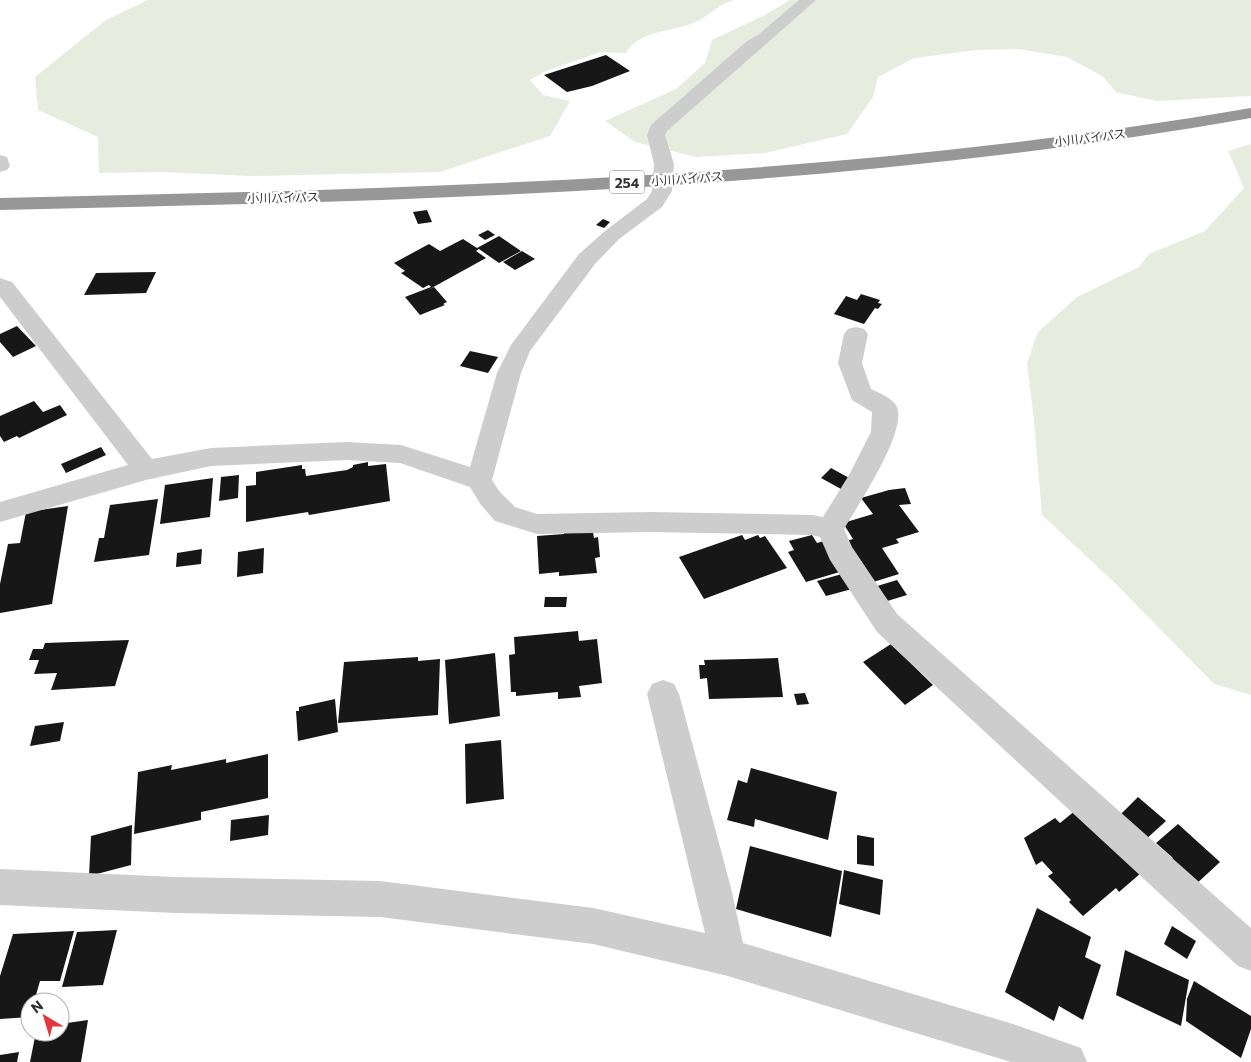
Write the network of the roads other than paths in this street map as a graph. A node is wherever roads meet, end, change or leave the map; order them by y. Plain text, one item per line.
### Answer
1 (808, 0) edge
2 (1251, 113) edge
3 (0, 161) edge
4 (0, 166) edge
5 (664, 180) junction
6 (0, 204) edge
7 (0, 285) edge
8 (856, 334) dead end
9 (146, 470) junction
10 (479, 480) junction
11 (0, 512) edge
12 (830, 530) junction
13 (663, 694) dead end
14 (0, 887) edge
15 (1251, 953) edge
16 (728, 957) junction
17 (1067, 1062) edge

1 - 5 street
2 - 5 highway, 小川バイパス / 254
3 - 4 street
5 - 6 highway, 小川バイパス / 254
5 - 10 street
7 - 9 street
8 - 12 street
9 - 10 street
9 - 11 street
10 - 12 street
12 - 15 street
13 - 16 street
14 - 16 street
16 - 17 street

